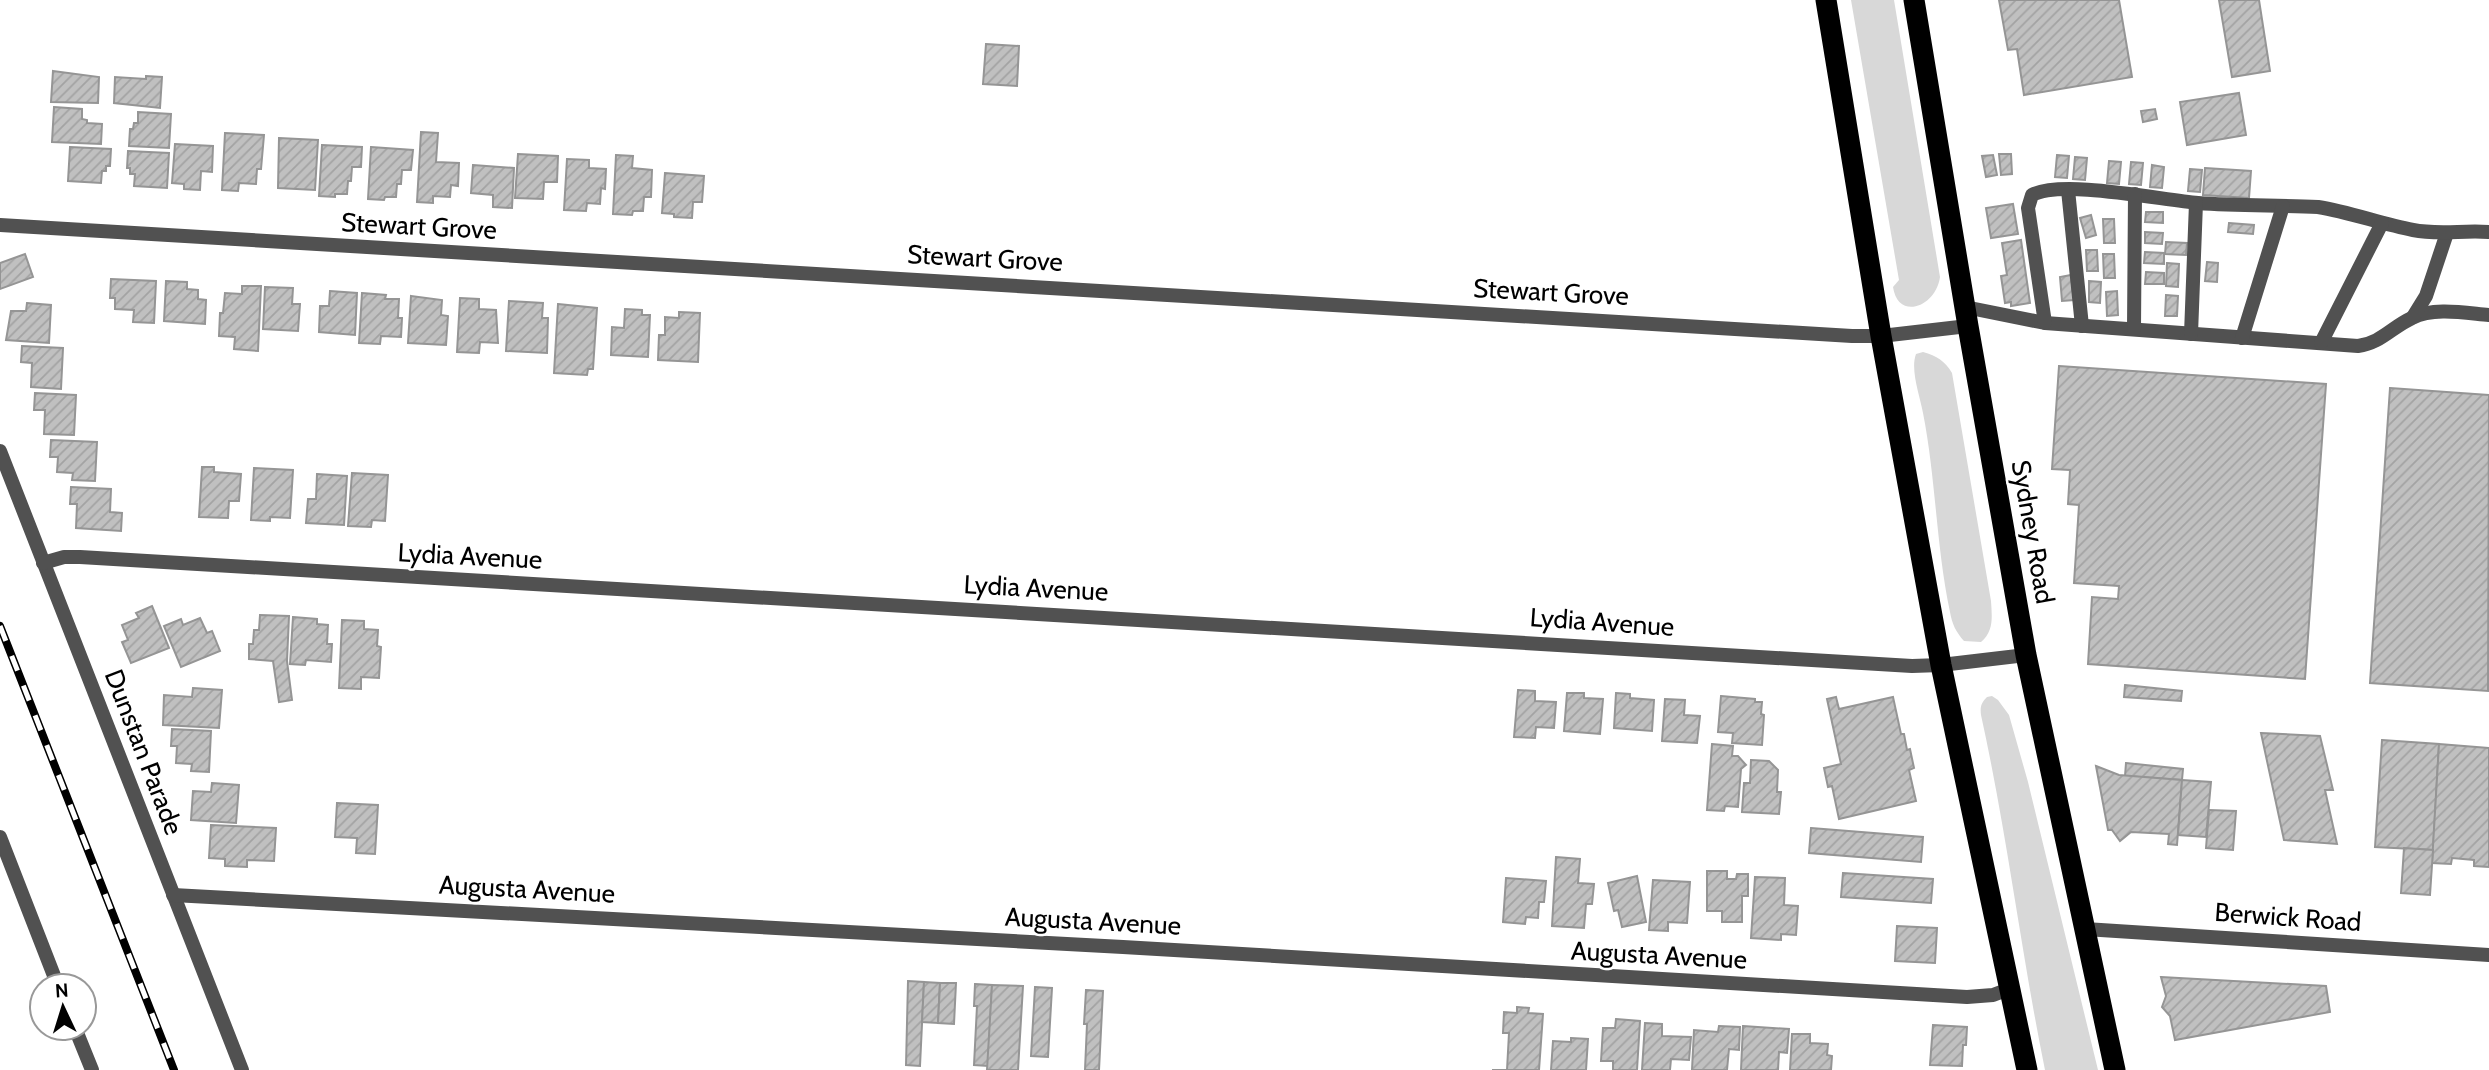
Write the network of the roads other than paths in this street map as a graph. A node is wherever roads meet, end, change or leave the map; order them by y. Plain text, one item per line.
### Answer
1 (1826, 0) edge
2 (1914, 0) edge
3 (2068, 190) junction
4 (2135, 194) junction
5 (2196, 203) junction
6 (2283, 206) junction
7 (2382, 223) junction
8 (0, 225) edge
9 (2489, 232) edge
10 (2447, 233) junction
11 (2489, 315) edge
12 (1966, 316) junction
13 (2413, 317) junction
14 (2045, 323) junction
15 (2082, 326) junction
16 (2134, 329) junction
17 (2191, 334) junction
18 (1881, 336) junction
19 (2242, 338) junction
20 (2321, 343) junction
21 (0, 451) edge
22 (43, 563) junction
23 (2026, 655) junction
24 (1941, 665) junction
25 (0, 837) edge
26 (173, 895) junction
27 (2085, 929) junction
28 (2489, 955) edge
29 (53, 972) edge
30 (2009, 989) junction
31 (81, 1042) edge
32 (92, 1070) edge
33 (242, 1070) edge
34 (2027, 1070) edge
35 (2115, 1070) edge

1 - 18 highway
2 - 12 highway, Sydney Road
3 - 4 street
3 - 14 street
3 - 15 street
4 - 5 street
4 - 16 street
5 - 6 street
5 - 17 street
6 - 7 street
6 - 19 street
7 - 10 street
7 - 20 street
8 - 18 street, Stewart Grove
9 - 10 street
10 - 13 street
11 - 13 street
12 - 14 street, Stewart Grove
12 - 18 street, Stewart Grove
12 - 23 highway, Sydney Road
13 - 20 street, Stewart Grove
14 - 15 street, Stewart Grove
15 - 16 street, Stewart Grove
16 - 17 street, Stewart Grove
17 - 19 street, Stewart Grove
18 - 24 highway
19 - 20 street, Stewart Grove
21 - 22 street, Dunstan Parade
22 - 24 street, Lydia Avenue
22 - 26 street, Dunstan Parade
23 - 24 street, Lydia Avenue
23 - 27 highway, Sydney Road
24 - 30 highway
25 - 29 street
26 - 30 street, Augusta Avenue
26 - 33 street, Dunstan Parade
27 - 28 street, Berwick Road
27 - 35 highway, Sydney Road
30 - 34 highway
31 - 32 street

